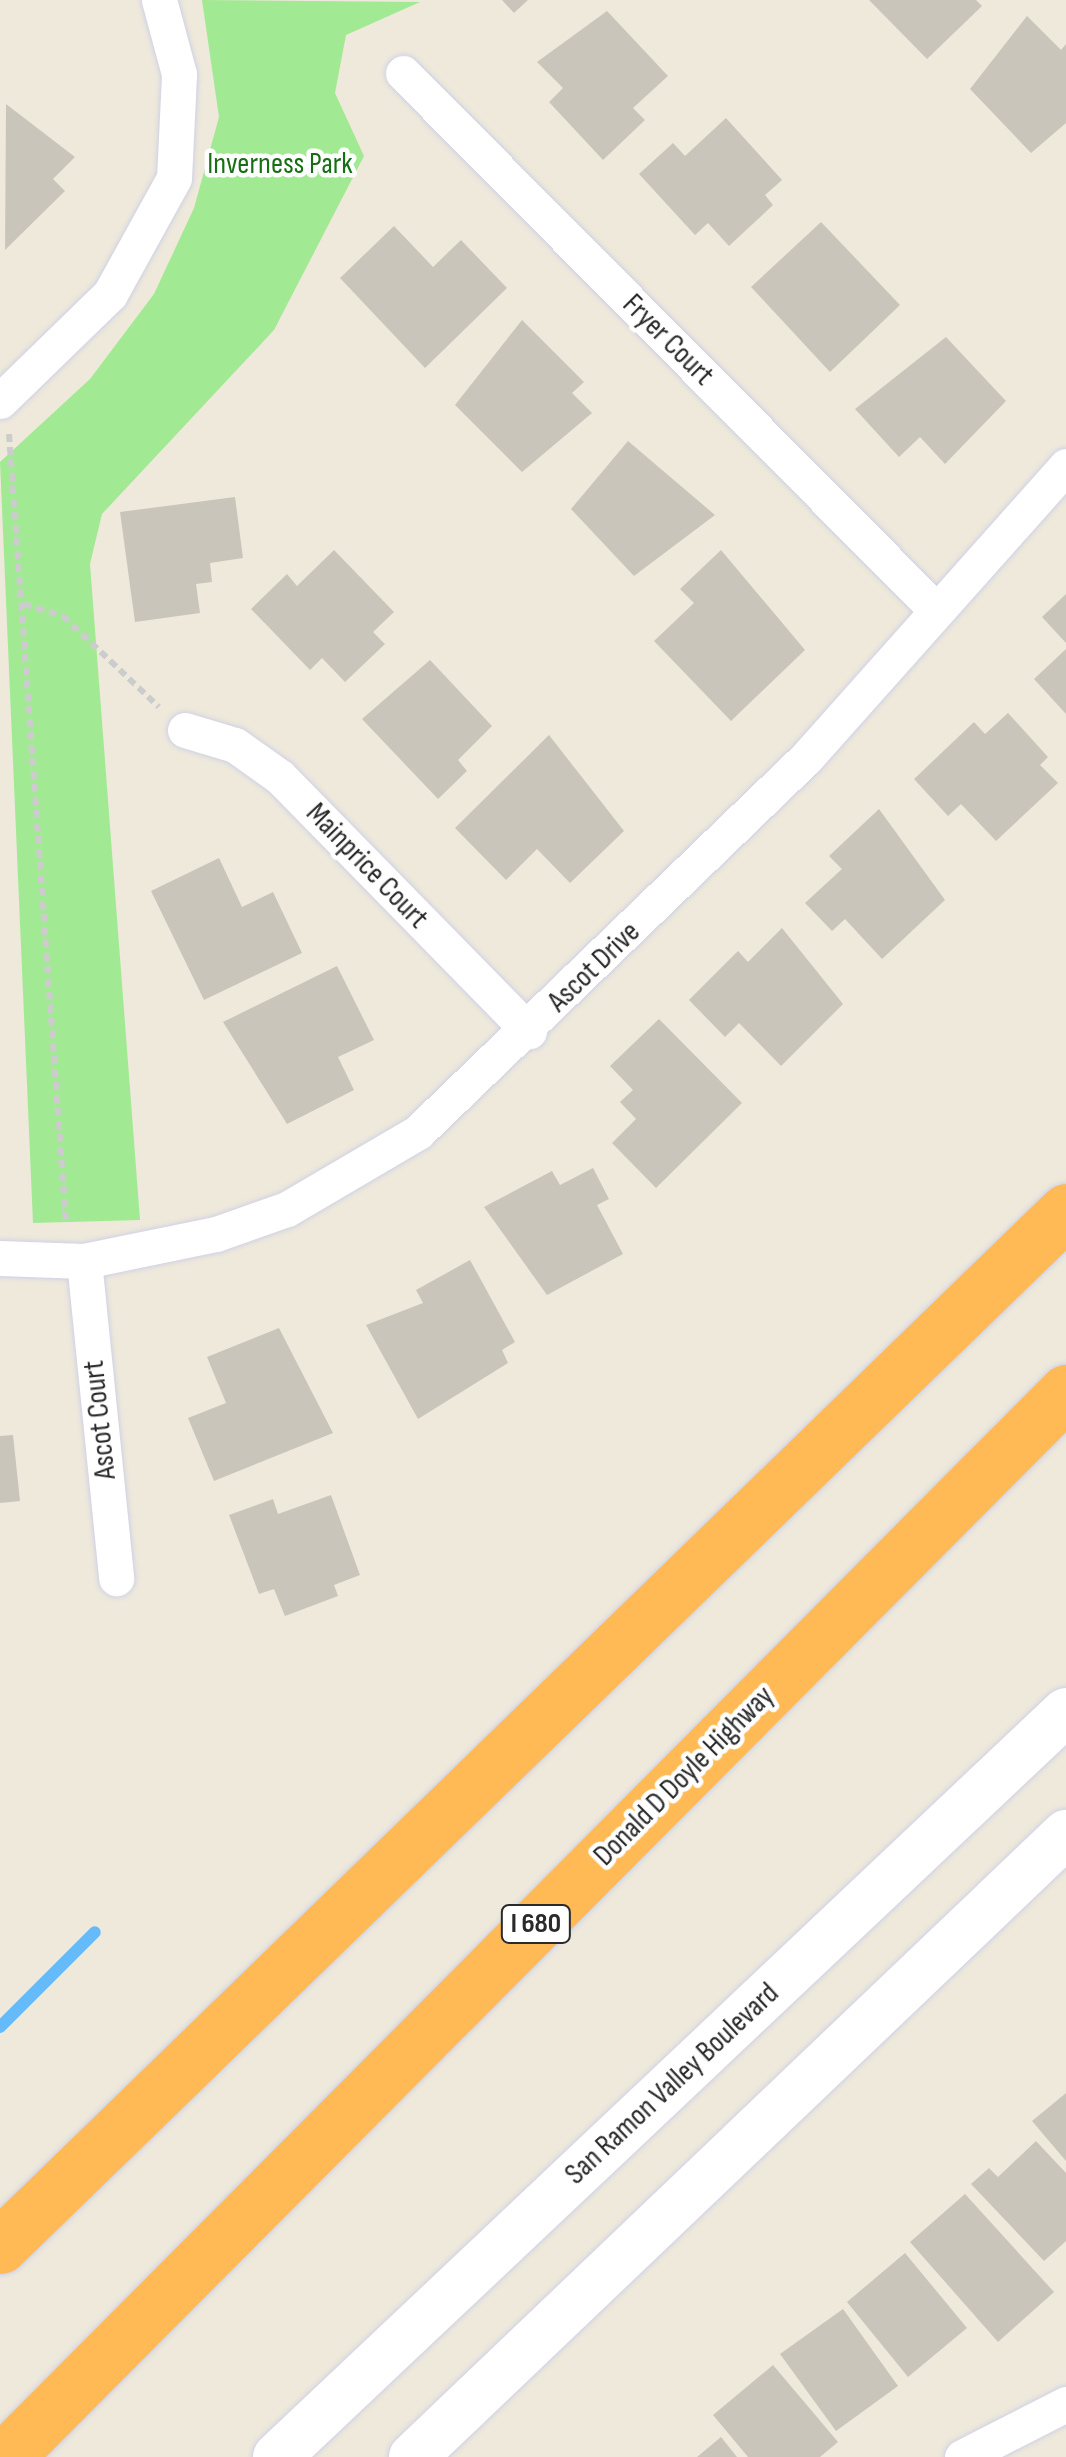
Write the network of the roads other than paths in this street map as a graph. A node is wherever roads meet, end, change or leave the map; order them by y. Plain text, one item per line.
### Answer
1 (160, 0) edge
2 (403, 73) dead end
3 (3, 398) edge
4 (1066, 466) edge
5 (933, 607) junction
6 (186, 730) road end
7 (529, 1031) junction
8 (1066, 1211) edge
9 (0, 1258) edge
10 (76, 1261) junction
11 (1066, 1392) edge
12 (116, 1578) dead end
13 (1066, 1712) edge
14 (1066, 1834) edge
15 (0, 2246) edge
16 (1066, 2404) edge
17 (6, 2457) edge
18 (277, 2457) edge
19 (413, 2457) edge
20 (962, 2457) edge

1 - 3 street
2 - 5 street, Fryer Court
4 - 5 street, Ascot Drive
5 - 7 street, Ascot Drive
6 - 7 street, Mainprice Court
7 - 10 street, Ascot Drive
8 - 15 highway
9 - 10 street, Ascot Drive
10 - 12 street, Ascot Court
11 - 17 highway, Donald D Doyle Highway / I 680
13 - 18 main road, San Ramon Valley Boulevard
14 - 19 main road
16 - 20 street

